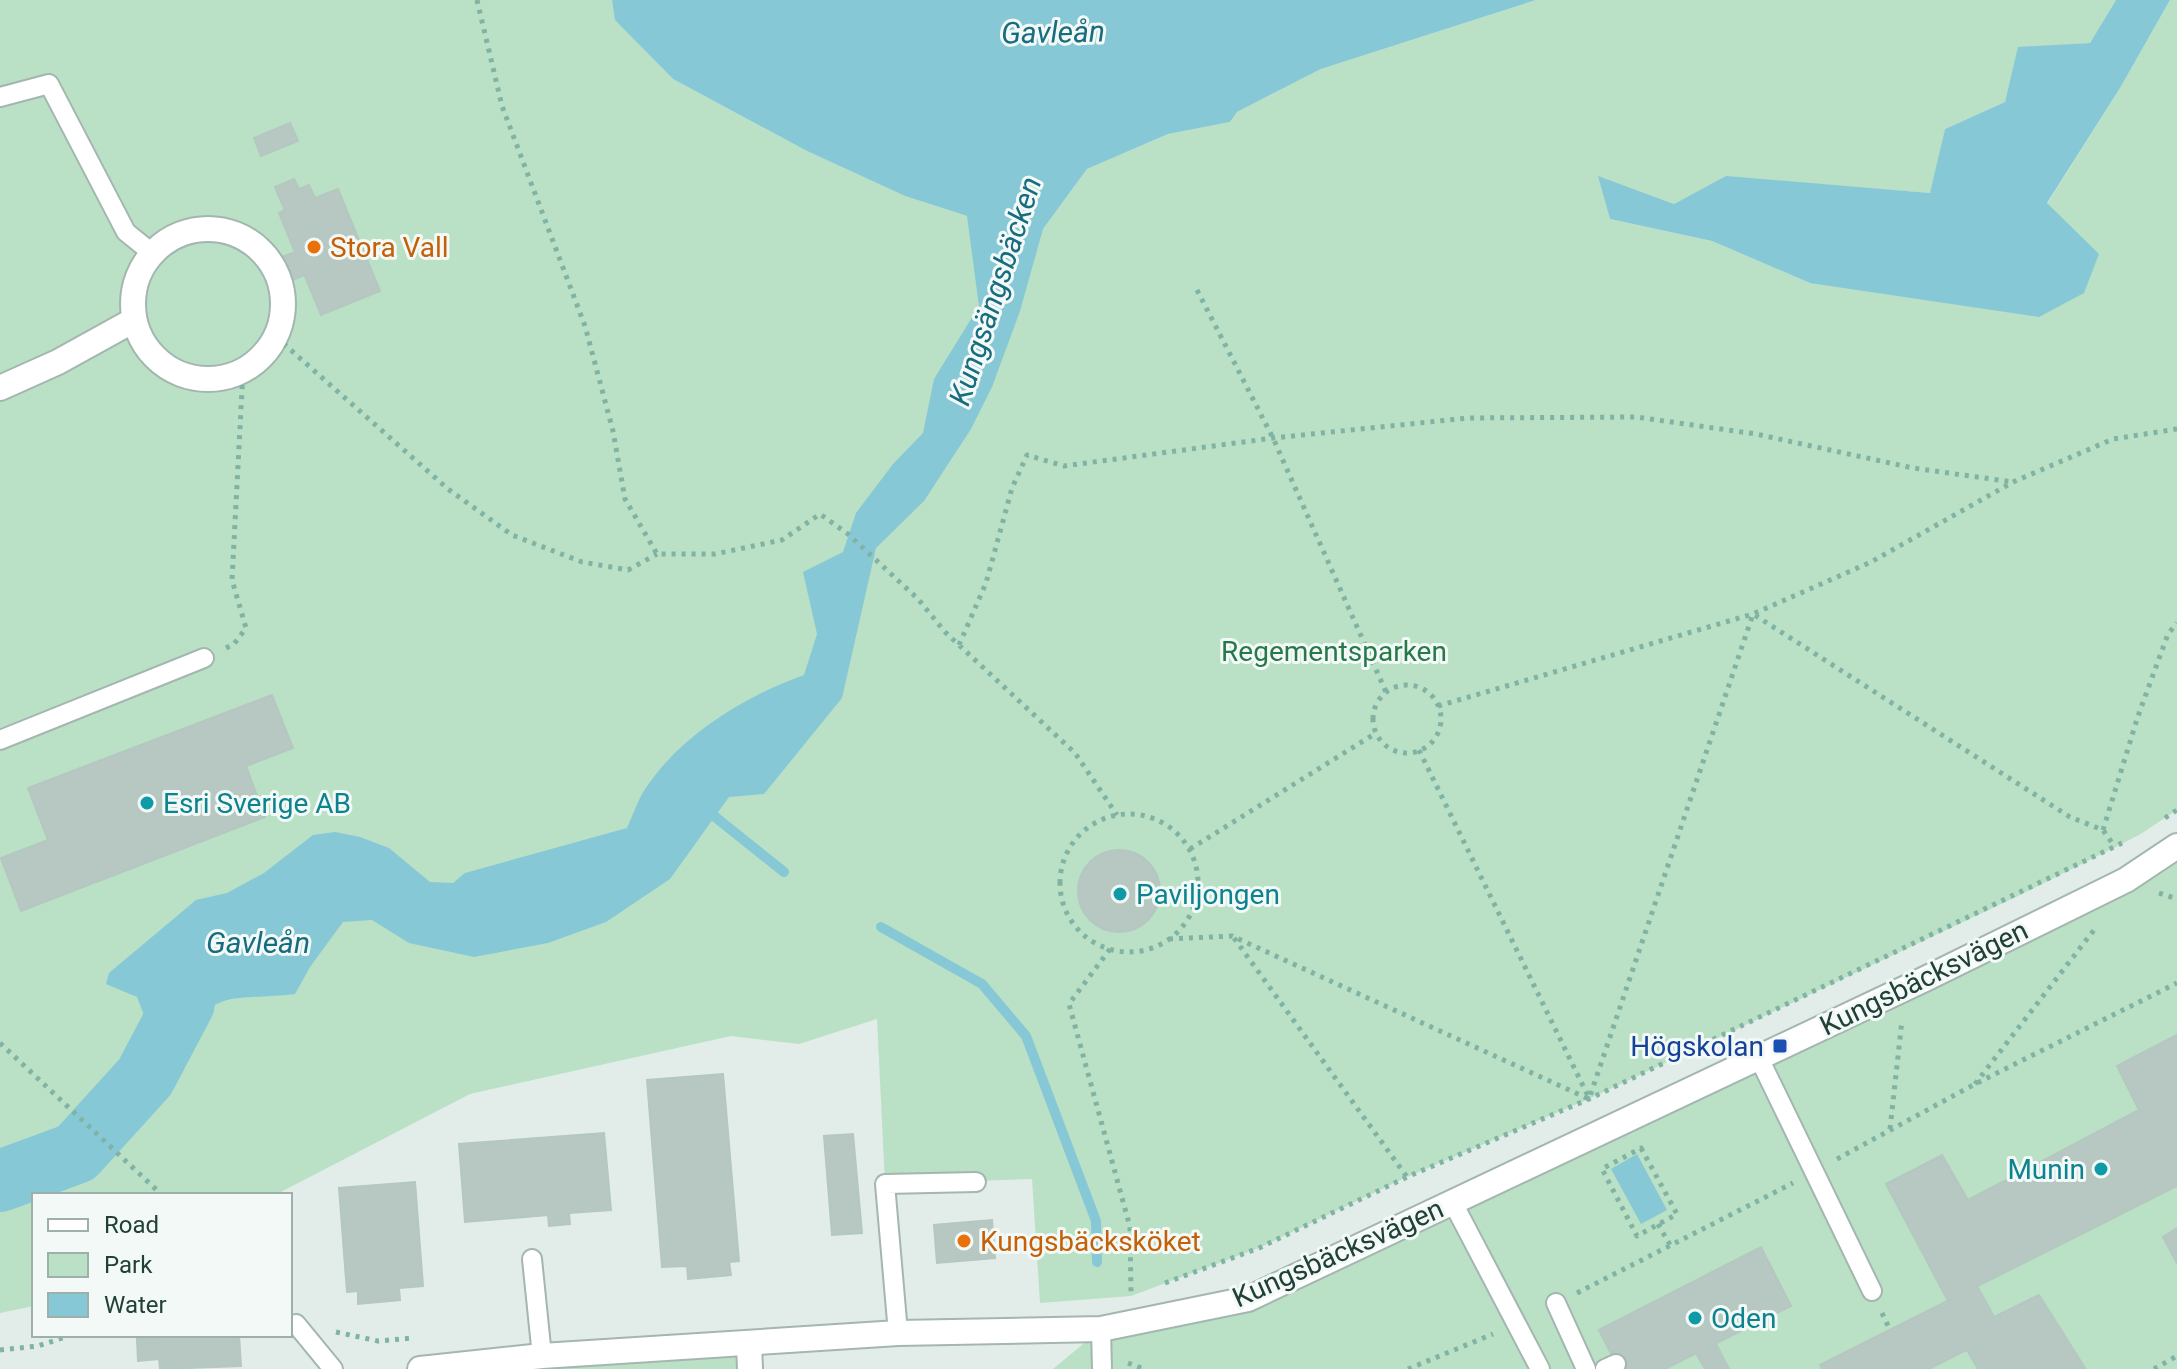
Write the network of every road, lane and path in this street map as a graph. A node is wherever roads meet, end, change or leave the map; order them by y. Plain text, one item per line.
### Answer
1 (477, 0) edge
2 (0, 97) edge
3 (152, 253) junction
4 (1197, 290) dead end
5 (134, 320) junction
6 (276, 337) junction
7 (243, 371) junction
8 (0, 388) edge
9 (2177, 429) edge
10 (1273, 438) junction
11 (2013, 482) junction
12 (657, 554) junction
13 (1753, 614) junction
14 (2177, 623) edge
15 (959, 645) junction
16 (204, 658) joint
17 (1386, 692) junction
18 (1438, 706) junction
19 (1376, 733) junction
20 (0, 740) edge
21 (1419, 750) junction
22 (2177, 810) edge
23 (1117, 815) junction
24 (2152, 827) dead end
25 (2103, 830) junction
26 (2127, 841) dead end
27 (2177, 846) edge
28 (2115, 847) junction
29 (1190, 849) junction
30 (2095, 929) dead end
31 (1232, 936) junction
32 (1169, 939) junction
33 (1110, 949) junction
34 (2177, 983) edge
35 (1904, 1005) dead end
36 (0, 1043) edge
37 (1758, 1056) junction
38 (1975, 1084) junction
39 (1589, 1099) junction
40 (1890, 1130) junction
41 (1814, 1172) junction
42 (1407, 1177) junction
43 (976, 1182) dead end
44 (160, 1193) edge
45 (1452, 1201) junction
46 (1658, 1224) junction
47 (1670, 1245) junction
48 (532, 1259) dead end
49 (1159, 1285) dead end
50 (1145, 1291) dead end
51 (1872, 1291) dead end
52 (1131, 1296) junction
53 (1116, 1297) dead end
54 (1556, 1303) joint
55 (296, 1324) joint
56 (1516, 1324) junction
57 (1101, 1329) junction
58 (898, 1333) junction
59 (65, 1337) edge
60 (423, 1338) dead end
61 (749, 1343) junction
62 (0, 1350) edge
63 (542, 1356) junction
64 (2177, 1356) edge
65 (333, 1369) edge
66 (420, 1369) edge
67 (750, 1369) edge
68 (1102, 1369) edge
69 (1408, 1369) edge
70 (1540, 1369) edge
71 (1586, 1369) edge
72 (2154, 1369) edge

1 - 12 path
2 - 3 lane
3 - 5 street
3 - 6 street
4 - 10 path
5 - 7 street
5 - 8 street
6 - 7 street
6 - 12 path
7 - 16 path
9 - 11 path
10 - 11 path
10 - 15 path
10 - 17 path
11 - 13 path
12 - 15 path
13 - 18 path
13 - 25 path
13 - 39 path
14 - 25 path
15 - 23 path
16 - 20 lane
17 - 18 path
17 - 19 path
18 - 21 path
19 - 21 path
19 - 29 path
21 - 39 path
22 - 24 path
23 - 29 path
23 - 33 path
25 - 28 path
26 - 28 path
27 - 37 street, Kungsbäcksvägen
28 - 39 path
29 - 32 path
30 - 38 path
31 - 32 path
31 - 39 path
31 - 42 path
32 - 33 path
33 - 52 path
34 - 38 path
35 - 40 path
36 - 44 path
37 - 41 lane
37 - 45 street, Kungsbäcksvägen
38 - 40 path
39 - 42 path
40 - 41 path
41 - 47 path
41 - 51 lane
42 - 49 path
43 - 58 lane
45 - 56 lane
45 - 57 street, Kungsbäcksvägen
46 - 46 path
46 - 47 path
47 - 54 path
48 - 63 lane
50 - 52 path
52 - 53 path
54 - 71 lane
55 - 60 path
55 - 65 lane
56 - 69 path
56 - 70 lane
57 - 58 street, Kungsbäcksvägen
57 - 68 lane
58 - 61 street, Kungsbäcksvägen
59 - 62 path
61 - 63 street, Kungsbäcksvägen
61 - 67 street
63 - 66 street, Kungsbäcksvägen
64 - 72 path

